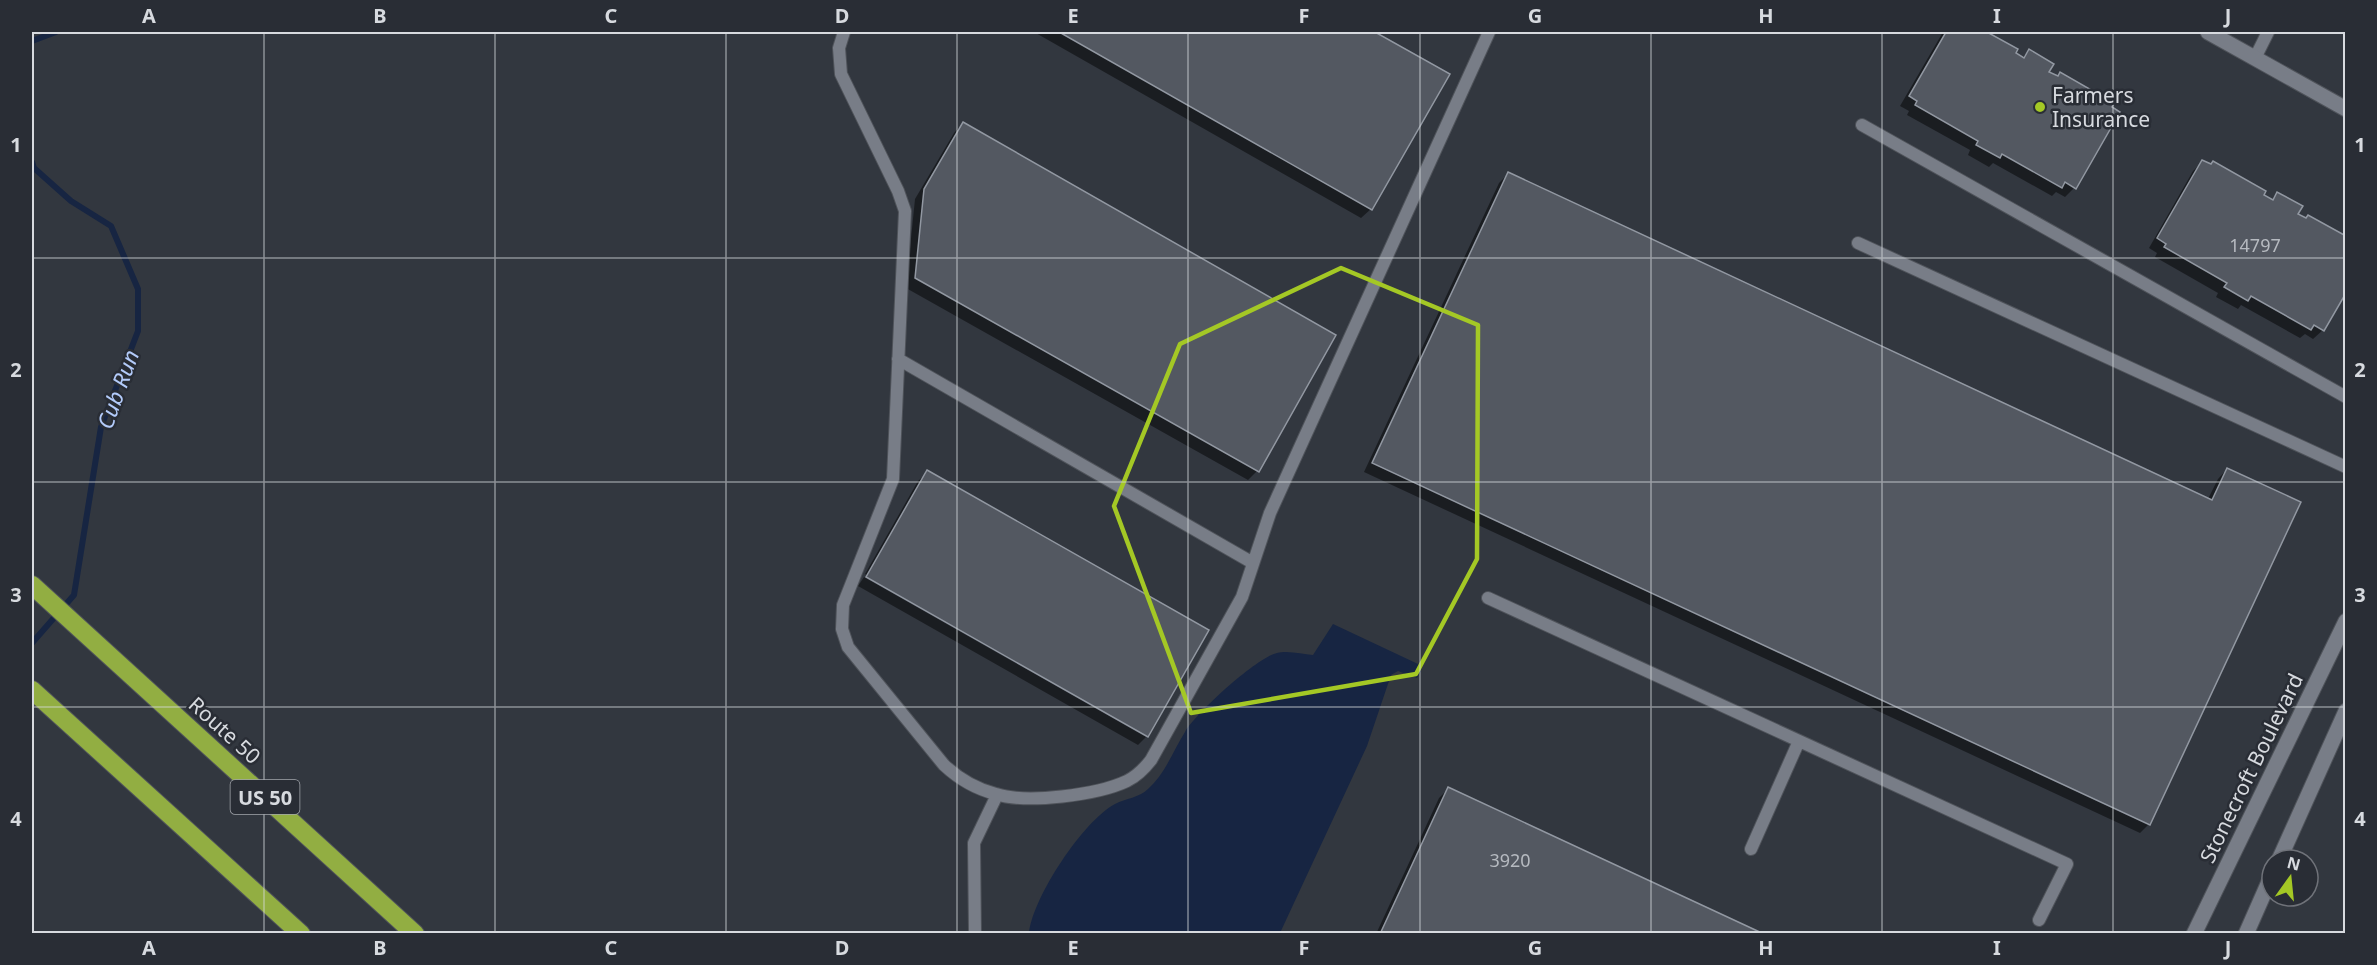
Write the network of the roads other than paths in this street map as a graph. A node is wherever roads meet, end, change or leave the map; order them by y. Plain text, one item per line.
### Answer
1 (844, 32) edge
2 (1489, 32) edge
3 (2208, 32) edge
4 (2268, 32) edge
5 (2255, 58) junction
6 (2346, 110) edge
7 (1862, 124) dead end
8 (1858, 243) dead end
9 (898, 359) junction
10 (2346, 397) edge
11 (2346, 467) edge
12 (1253, 563) junction
13 (32, 585) edge
14 (1488, 598) dead end
15 (2346, 621) edge
16 (32, 690) edge
17 (2346, 711) edge
18 (1799, 741) junction
19 (998, 795) junction
20 (2284, 848) edge
21 (1751, 849) dead end
22 (2260, 902) edge
23 (2039, 920) dead end
24 (300, 933) edge
25 (415, 933) edge
26 (975, 933) edge
27 (2194, 933) edge
28 (2246, 933) edge

1 - 9 lane
2 - 12 lane
3 - 5 street
4 - 5 lane
5 - 6 street
7 - 10 lane
8 - 11 lane
9 - 12 lane
9 - 19 lane
12 - 19 lane
13 - 25 highway, Route 50 / US 50
14 - 18 lane
15 - 27 street, Stonecroft Boulevard
16 - 24 highway
17 - 20 street
18 - 21 lane
18 - 23 lane
19 - 26 lane
22 - 28 street

